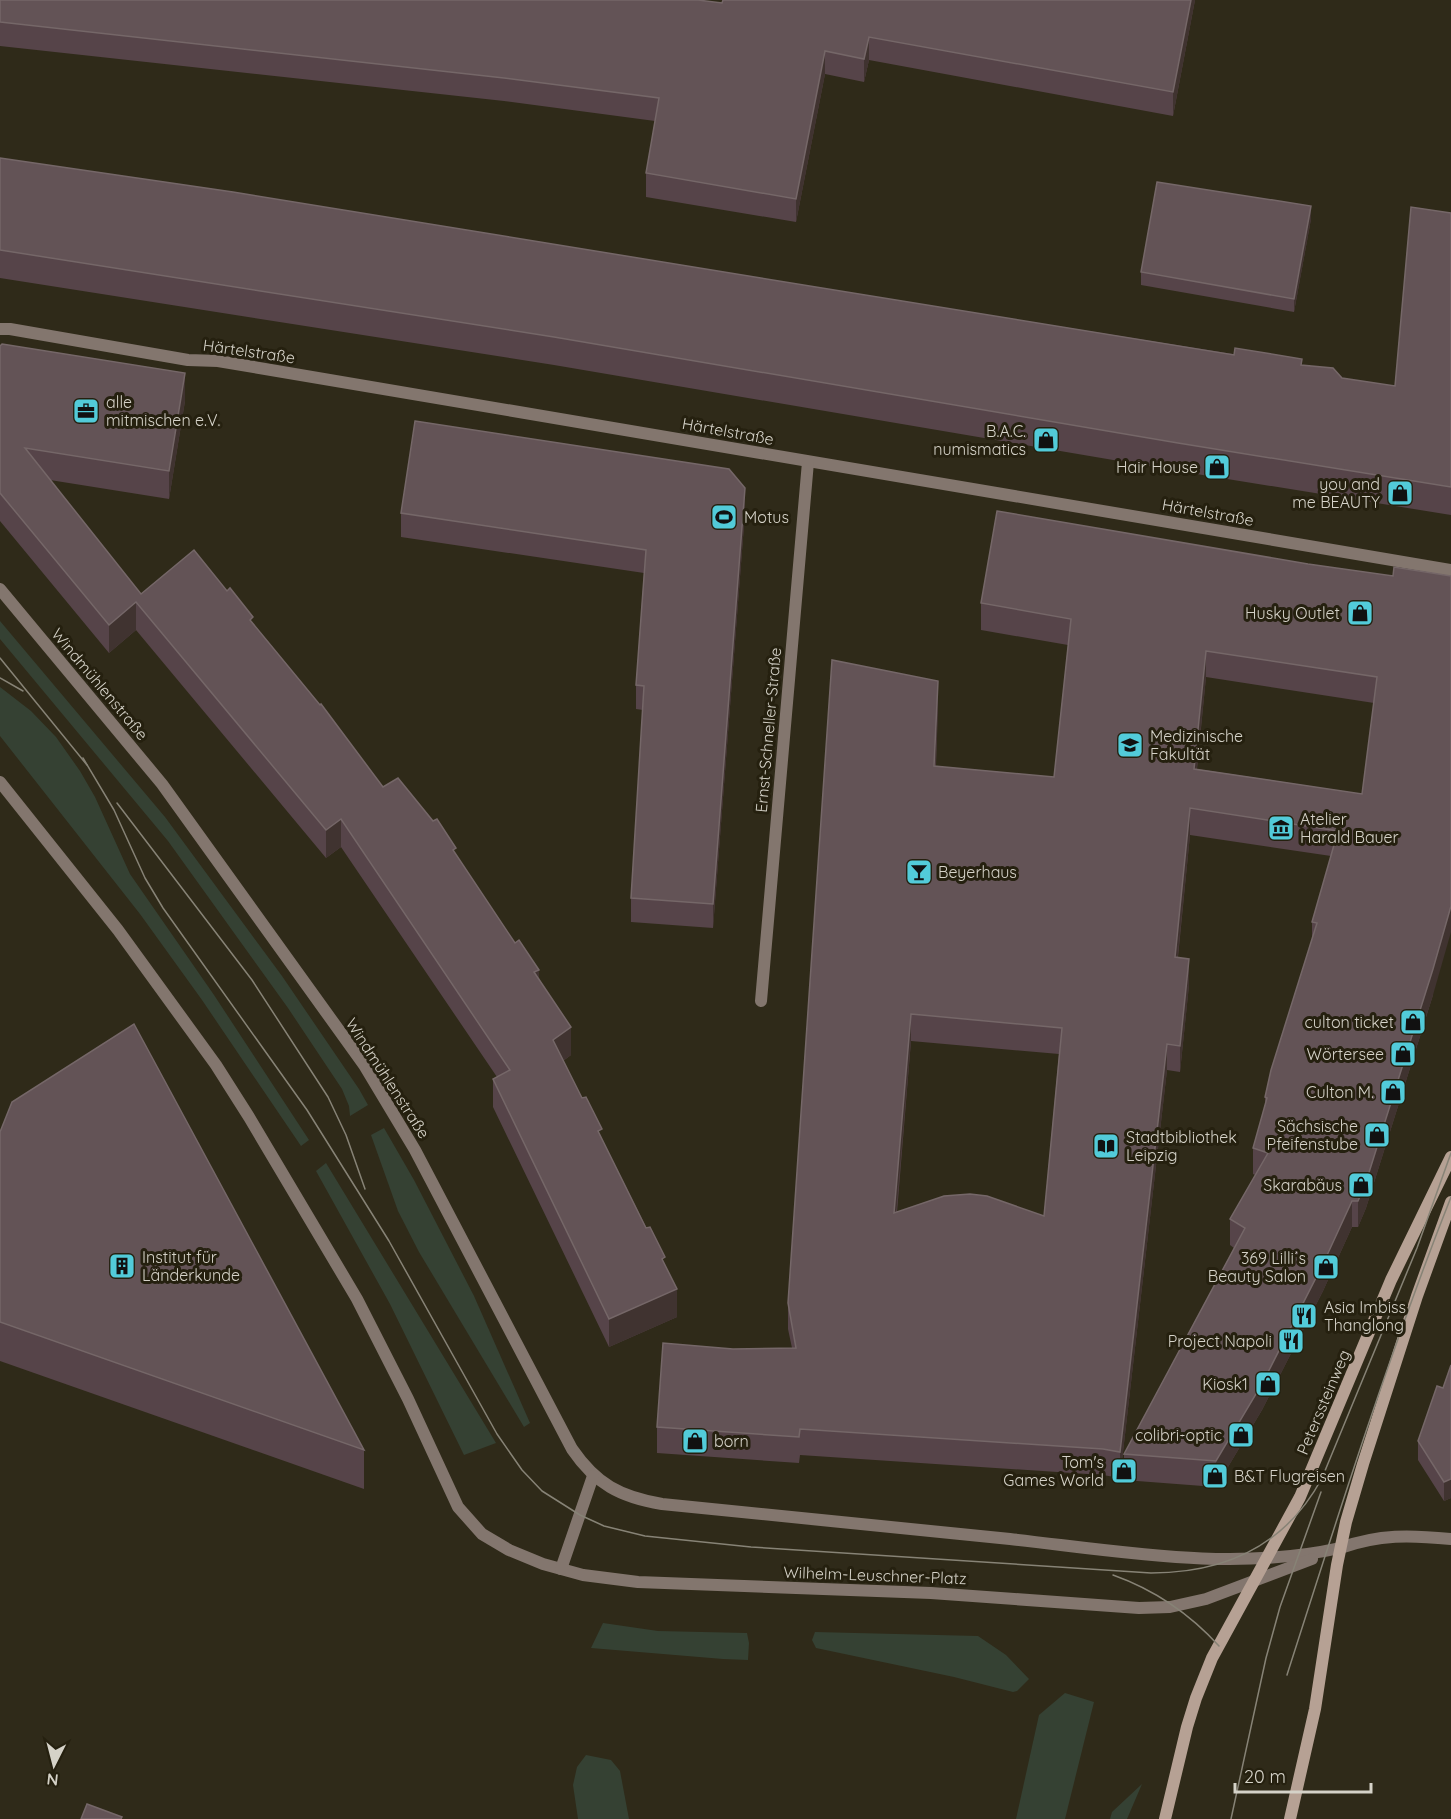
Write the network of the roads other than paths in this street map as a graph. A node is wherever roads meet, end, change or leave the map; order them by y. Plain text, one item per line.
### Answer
1 (0, 329) edge
2 (808, 462) junction
3 (1451, 570) edge
4 (0, 589) edge
5 (0, 782) edge
6 (761, 1001) dead end
7 (1451, 1157) edge
8 (1451, 1202) edge
9 (593, 1476) junction
10 (1451, 1539) edge
11 (1340, 1548) junction
12 (1266, 1559) junction
13 (561, 1569) junction
14 (1254, 1580) junction
15 (1165, 1819) edge
16 (1290, 1819) edge

1 - 2 street, Härtelstraße
2 - 3 street, Härtelstraße
2 - 6 street, Ernst-Schneller-Straße
4 - 9 street, Windmühlenstraße
5 - 13 street, Wilhelm-Leuschner-Platz
7 - 12 main road, Peterssteinweg
8 - 11 main road
9 - 12 street, Windmühlenstraße
9 - 13 street
10 - 11 street
11 - 12 street
11 - 14 street, Wilhelm-Leuschner-Platz
11 - 16 main road
12 - 14 main road
13 - 14 street, Wilhelm-Leuschner-Platz
14 - 15 main road

